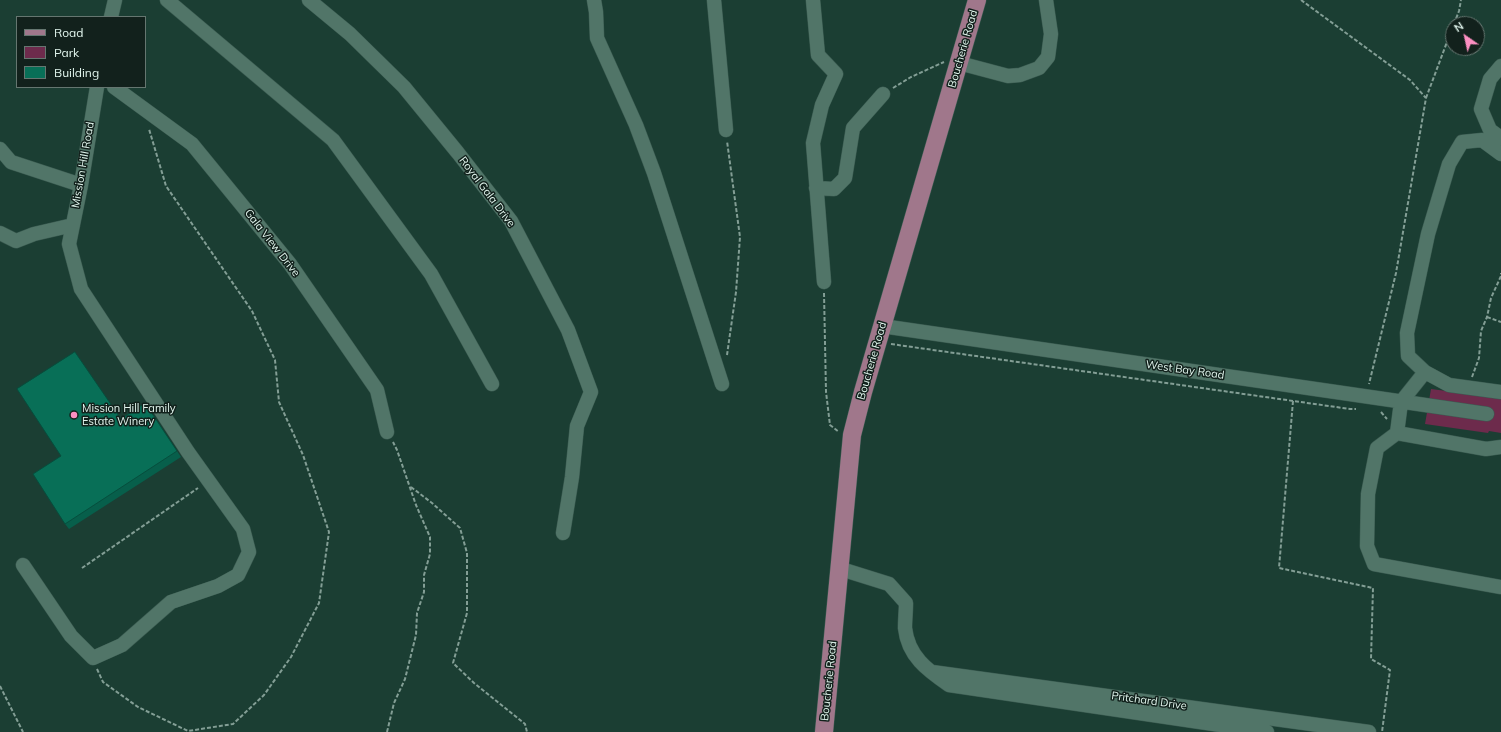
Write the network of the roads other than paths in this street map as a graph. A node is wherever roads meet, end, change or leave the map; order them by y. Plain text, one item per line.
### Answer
1 (115, 0) edge
2 (167, 0) edge
3 (309, 0) edge
4 (714, 0) edge
5 (813, 0) edge
6 (977, 0) edge
7 (1046, 0) edge
8 (595, 6) edge
9 (111, 16) edge
10 (958, 63) junction
11 (1501, 66) edge
12 (97, 88) edge
13 (115, 88) edge
14 (883, 94) road end
15 (726, 130) road end
16 (1501, 138) edge
17 (0, 149) edge
18 (1501, 154) edge
19 (81, 185) junction
20 (816, 188) junction
21 (73, 226) junction
22 (0, 233) edge
23 (824, 282) road end
24 (880, 334) junction
25 (1425, 372) junction
26 (492, 384) dead end
27 (722, 384) dead end
28 (1501, 392) edge
29 (1401, 402) junction
30 (1487, 414) dead end
31 (1398, 428) junction
32 (387, 432) road end
33 (1501, 447) edge
34 (564, 533) dead end
35 (23, 565) dead end
36 (840, 569) junction
37 (1501, 587) edge
38 (929, 672) junction
39 (824, 732) edge
40 (1267, 732) edge
41 (1369, 732) edge

1 - 9 street
2 - 26 street
3 - 34 street, Royal Gala Drive
4 - 15 street
5 - 20 street
6 - 10 main road, Boucherie Road
7 - 10 street
8 - 27 street
10 - 24 main road, Boucherie Road
11 - 16 street
12 - 19 street, Mission Hill Road
13 - 32 street, Gala View Drive
14 - 20 street
17 - 19 street
18 - 25 street
19 - 21 street, Mission Hill Road
20 - 23 street
21 - 22 street
21 - 35 street, Mission Hill Road
24 - 29 street, West Bay Road
24 - 36 main road, Boucherie Road
25 - 28 street
25 - 29 street
29 - 30 street, West Bay Road
29 - 31 street
31 - 33 street
31 - 37 street
36 - 38 street, Pritchard Drive
36 - 39 main road, Boucherie Road
38 - 40 street, Pritchard Drive
38 - 41 street, Pritchard Drive

